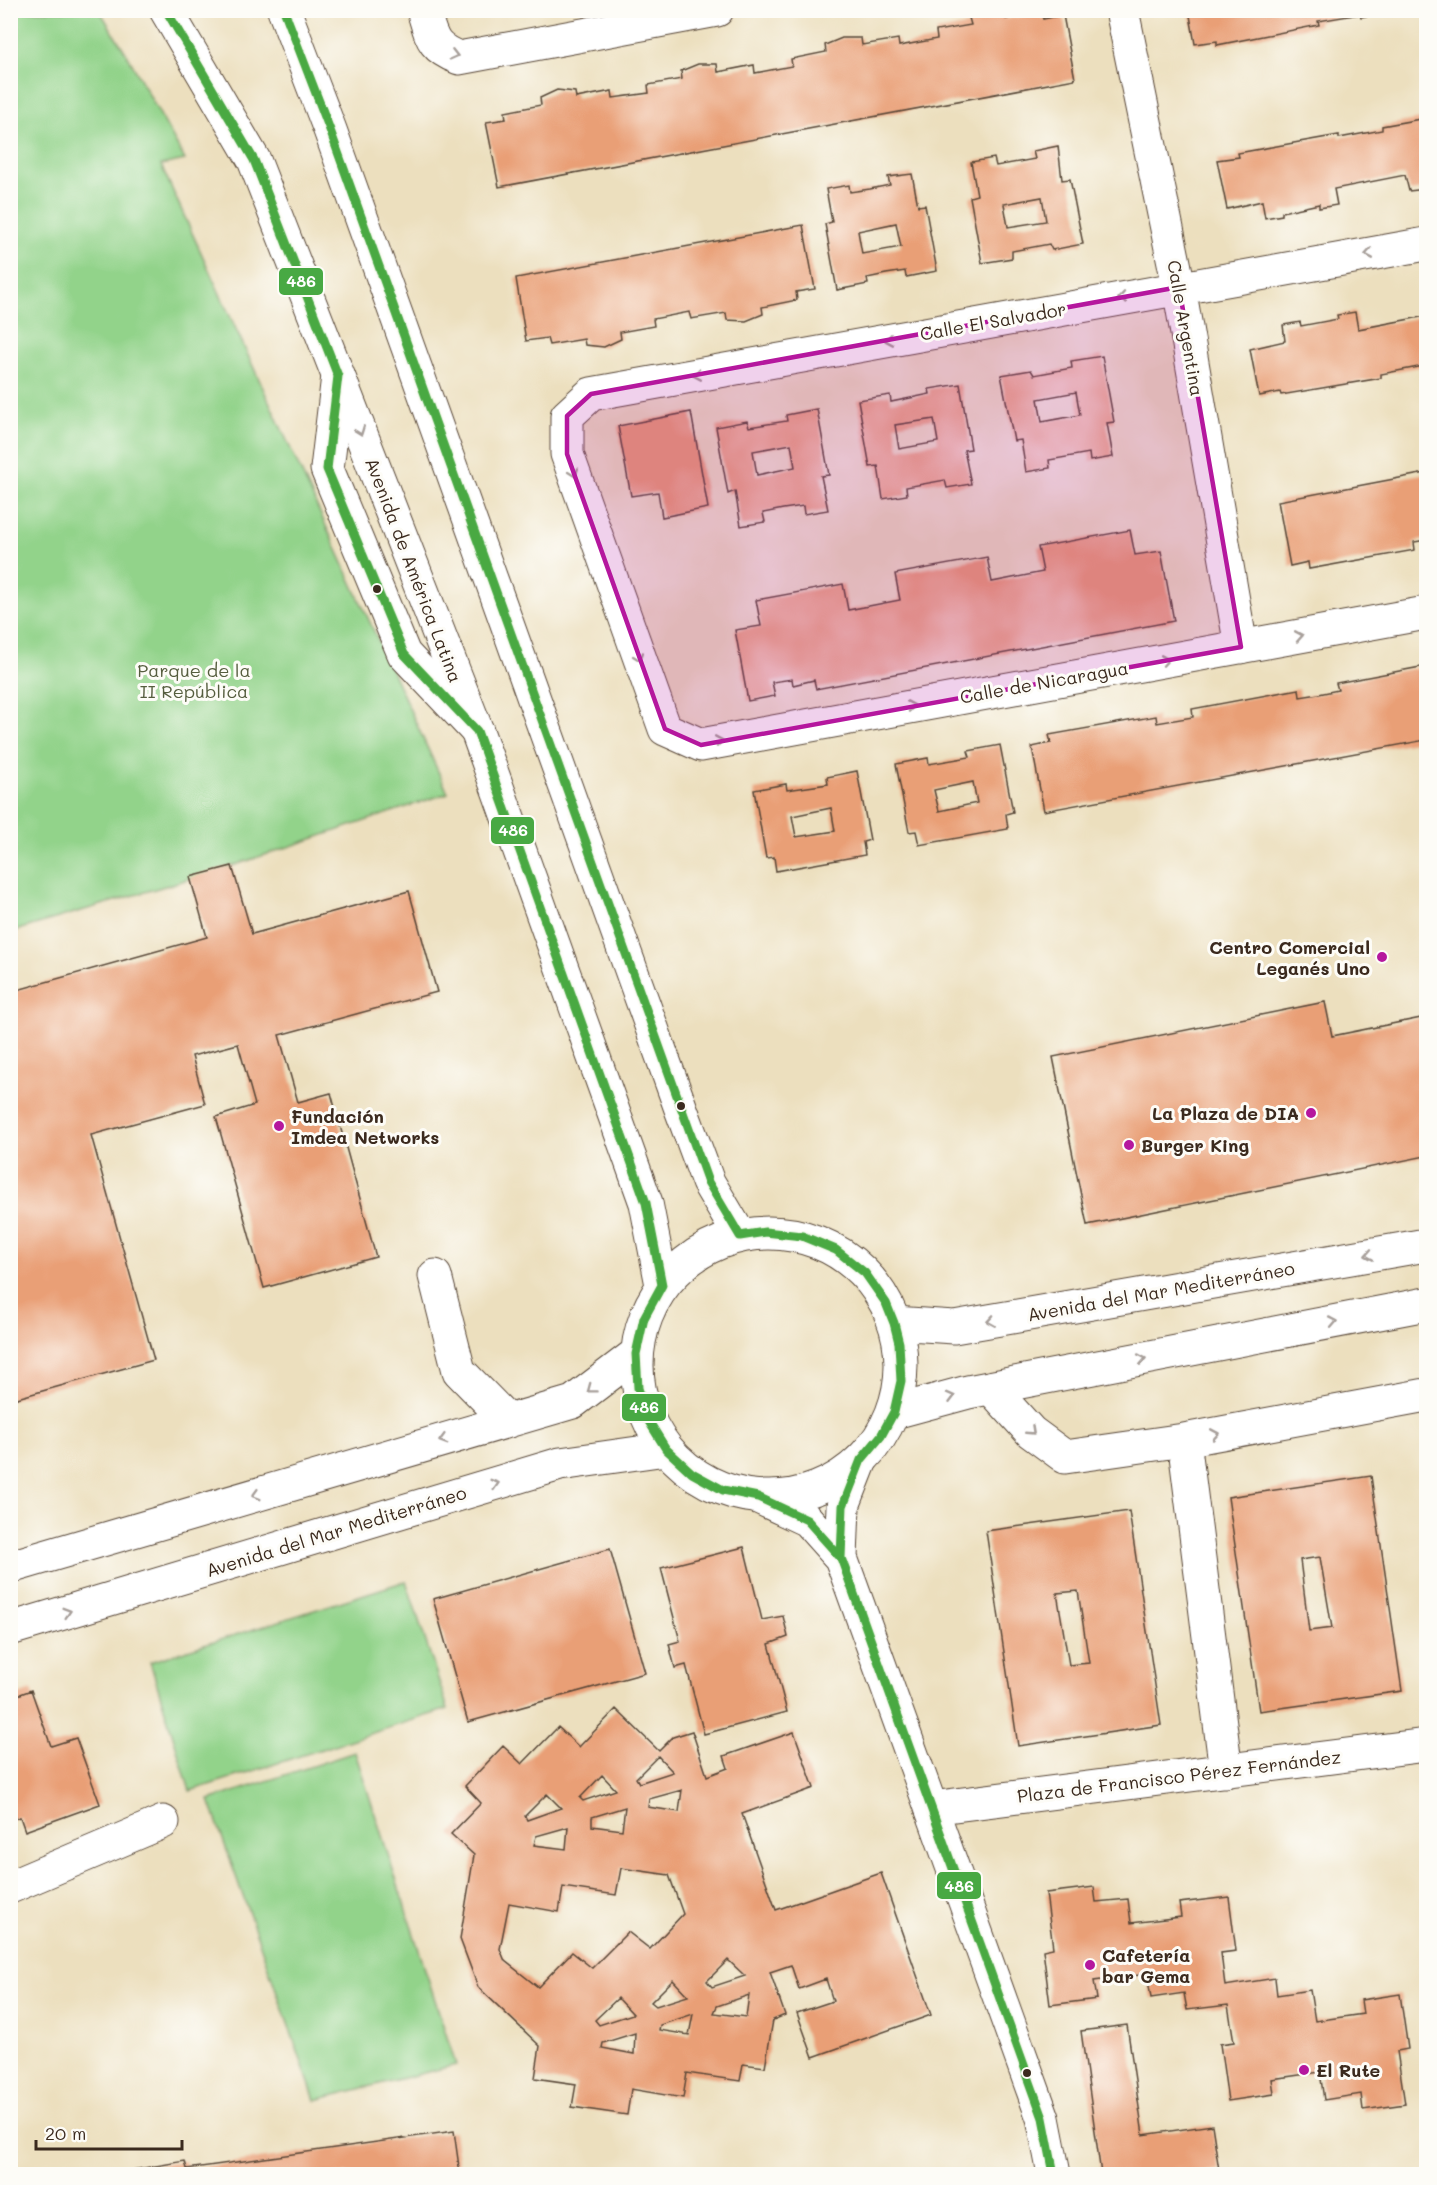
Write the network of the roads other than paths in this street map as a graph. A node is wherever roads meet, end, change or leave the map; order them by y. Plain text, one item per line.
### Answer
1 (166, 10) edge
2 (284, 10) edge
3 (306, 10) edge
4 (423, 10) edge
5 (717, 10) edge
6 (1122, 10) edge
7 (330, 130) junction
8 (1426, 244) edge
9 (1179, 287) junction
10 (338, 376) junction
11 (1426, 614) edge
12 (1241, 647) junction
13 (665, 729) joint
14 (477, 731) junction
15 (740, 1236) junction
16 (1426, 1245) edge
17 (435, 1276) dead end
18 (662, 1285) junction
19 (1426, 1304) edge
20 (894, 1323) junction
21 (636, 1354) junction
22 (991, 1388) junction
23 (1426, 1395) edge
24 (894, 1412) junction
25 (508, 1421) junction
26 (1184, 1440) junction
27 (666, 1449) junction
28 (861, 1460) junction
29 (758, 1497) junction
30 (842, 1558) junction
31 (10, 1567) edge
32 (10, 1629) edge
33 (1426, 1745) edge
34 (1226, 1771) junction
35 (931, 1808) junction
36 (163, 1822) dead end
37 (10, 1887) edge
38 (1054, 2175) edge

1 - 10 main road, Avenida de América Latina
2 - 7 main road
3 - 7 main road
4 -> 5 main road
6 - 9 main road, Calle Argentina
7 - 15 main road
8 -> 9 main road, Calle El Salvador
9 - 12 main road, Calle Argentina
9 -> 13 main road, Calle El Salvador
10 -> 14 main road, Avenida de América Latina
10 - 14 main road
12 -> 11 main road, Calle de Nicaragua
13 -> 12 main road, Calle de Nicaragua
14 - 18 main road, Avenida de América Latina
15 - 18 main road
15 - 20 main road
16 -> 20 main road, Avenida del Mar Mediterráneo
17 - 25 main road
18 - 21 main road
22 -> 19 main road
20 - 24 main road
21 -> 25 main road
21 - 27 main road
24 -> 22 main road
22 -> 26 main road
26 -> 23 main road
24 - 28 main road
25 -> 31 main road
26 - 34 main road
27 - 29 main road
32 -> 27 main road, Avenida del Mar Mediterráneo
28 - 29 main road
28 - 30 main road
29 - 30 main road
30 - 35 main road
33 - 34 main road, Plaza de Francisco Pérez Fernández
34 - 35 main road, Plaza de Francisco Pérez Fernández
35 - 38 main road
36 - 37 main road

